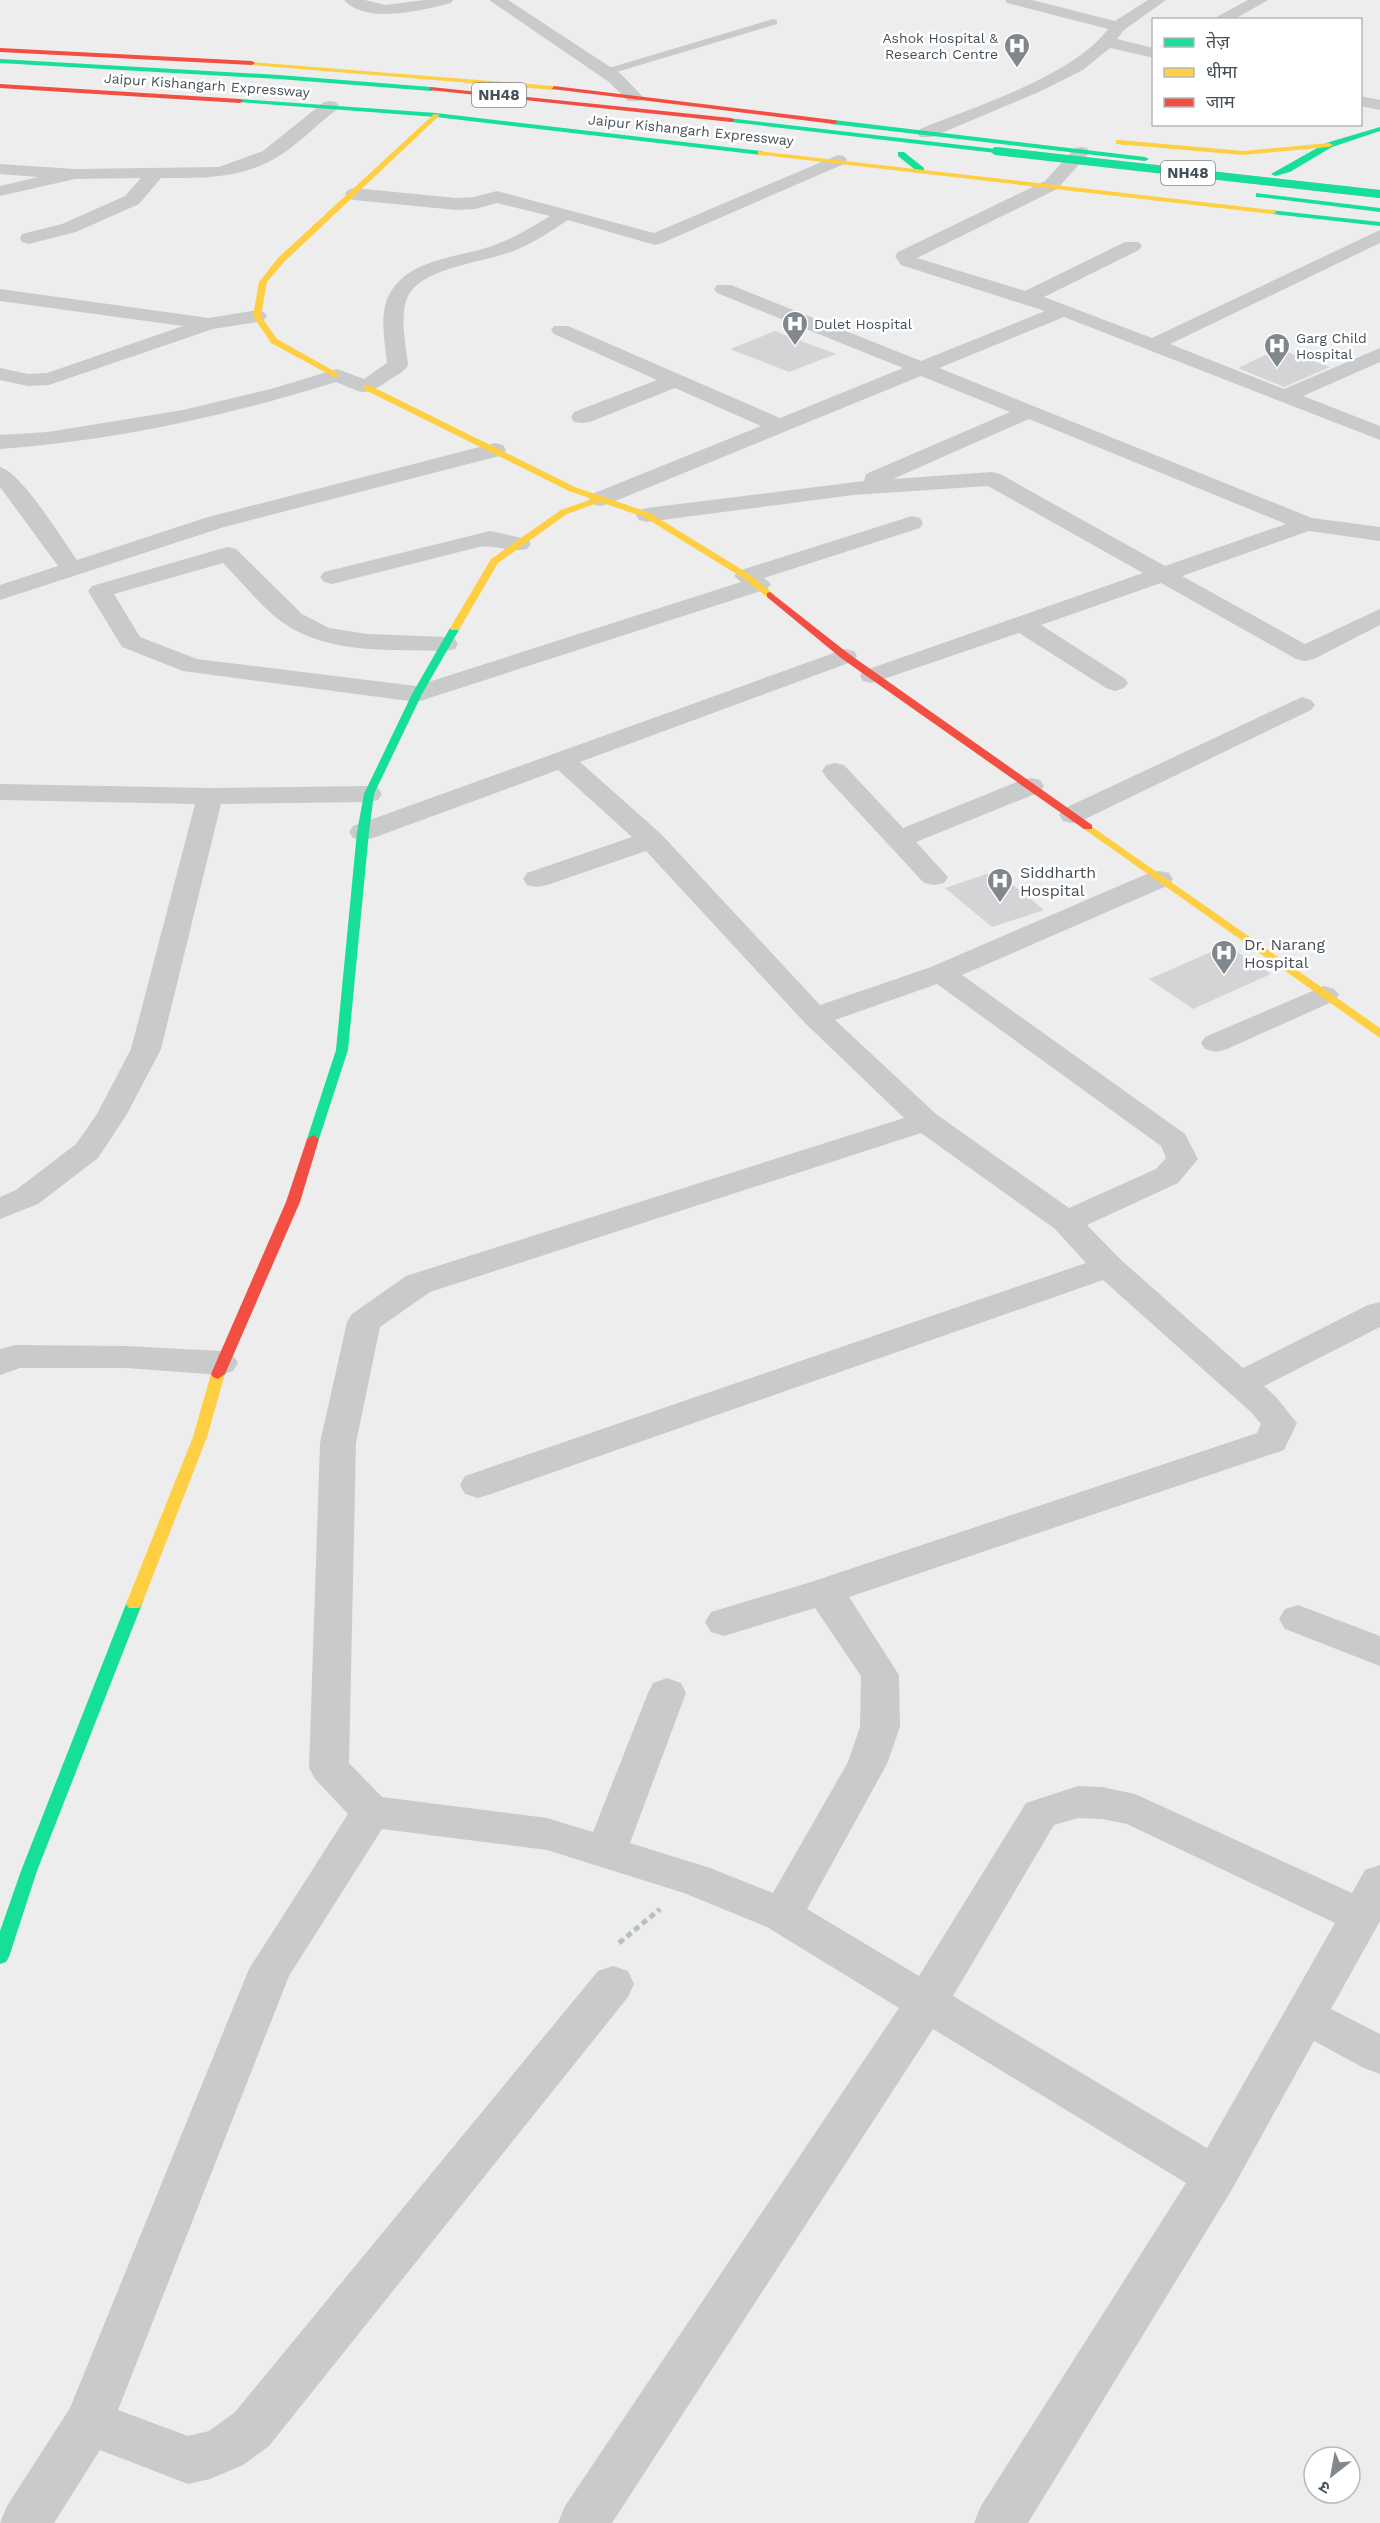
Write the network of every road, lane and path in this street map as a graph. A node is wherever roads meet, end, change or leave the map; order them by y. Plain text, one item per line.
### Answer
1 (352, 0) edge
2 (445, 0) edge
3 (497, 0) edge
4 (1013, 0) edge
5 (1082, 0) edge
6 (1158, 0) edge
7 (1260, 0) edge
8 (1059, 12) junction
9 (1223, 18) edge
10 (773, 22) dead end
11 (1118, 27) junction
12 (1107, 42) junction
13 (0, 50) edge
14 (1152, 52) edge
15 (0, 61) edge
16 (606, 72) junction
17 (0, 73) edge
18 (0, 86) edge
19 (634, 97) junction
20 (1362, 101) edge
21 (1380, 105) edge
22 (330, 106) junction
23 (436, 115) junction
24 (1380, 129) edge
25 (926, 133) junction
26 (948, 136) junction
27 (909, 141) junction
28 (1329, 145) junction
29 (1081, 152) junction
30 (901, 154) junction
31 (993, 158) junction
32 (838, 160) junction
33 (0, 169) edge
34 (921, 170) junction
35 (156, 172) junction
36 (75, 174) junction
37 (1275, 174) junction
38 (1088, 176) dead end
39 (1051, 185) junction
40 (1380, 186) edge
41 (0, 191) edge
42 (354, 194) junction
43 (1247, 194) dead end
44 (1380, 194) edge
45 (1380, 210) edge
46 (566, 214) junction
47 (1380, 224) edge
48 (1380, 236) edge
49 (29, 238) dead end
50 (1132, 246) dead end
51 (724, 289) dead end
52 (0, 295) edge
53 (1029, 297) junction
54 (1064, 310) junction
55 (256, 316) junction
56 (209, 324) junction
57 (561, 330) dead end
58 (1155, 344) junction
59 (1380, 354) edge
60 (921, 366) junction
61 (0, 374) edge
62 (336, 375) junction
63 (676, 380) junction
64 (366, 387) junction
65 (1286, 396) junction
66 (1030, 411) junction
67 (582, 417) dead end
68 (780, 426) junction
69 (1380, 434) edge
70 (0, 442) edge
71 (495, 450) junction
72 (0, 474) edge
73 (853, 488) junction
74 (600, 499) junction
75 (647, 515) junction
76 (912, 523) dead end
77 (1307, 524) junction
78 (1380, 534) edge
79 (519, 544) junction
80 (71, 568) junction
81 (1160, 574) junction
82 (332, 577) dead end
83 (753, 580) junction
84 (0, 592) edge
85 (1380, 616) edge
86 (1022, 624) junction
87 (446, 644) junction
88 (845, 656) junction
89 (872, 676) junction
90 (1115, 683) dead end
91 (417, 694) junction
92 (1302, 705) dead end
93 (562, 759) junction
94 (835, 771) dead end
95 (1030, 786) junction
96 (0, 792) edge
97 (369, 794) junction
98 (210, 796) junction
99 (1072, 815) junction
100 (363, 832) junction
101 (899, 839) junction
102 (651, 840) junction
103 (934, 877) dead end
104 (537, 879) dead end
105 (1159, 879) junction
106 (941, 973) junction
107 (1324, 994) junction
108 (815, 1017) junction
109 (1378, 1029) edge
110 (1216, 1043) dead end
111 (925, 1122) junction
112 (0, 1209) edge
113 (1066, 1222) junction
114 (1108, 1267) junction
115 (1380, 1313) edge
116 (0, 1363) edge
117 (221, 1363) junction
118 (1239, 1384) junction
119 (478, 1485) dead end
120 (823, 1592) junction
121 (1298, 1619) dead end
122 (724, 1622) dead end
123 (1380, 1652) edge
124 (668, 1693) dead end
125 (371, 1812) junction
126 (606, 1852) junction
127 (695, 1880) junction
128 (1370, 1899) edge
129 (782, 1915) junction
130 (0, 1957) edge
131 (616, 1963) joint
132 (926, 2003) junction
133 (1305, 2016) junction
134 (1380, 2055) edge
135 (1215, 2177) junction
136 (89, 2424) junction
137 (25, 2523) edge
138 (583, 2523) edge
139 (999, 2523) edge

1 - 2 street
3 - 16 street
4 - 8 street
5 - 8 street
6 - 11 street
7 - 9 street
8 - 11 street
10 - 16 lane
11 - 12 street
12 - 14 street
12 - 25 street
13 - 19 main road
15 - 27 main road, Jaipur Kishangarh Expressway / NH48
16 - 19 street
17 - 30 main road, Jaipur Kishangarh Expressway / NH48
18 - 22 main road
19 - 25 main road
20 - 21 street
22 - 23 main road
22 - 35 street
23 - 32 main road
23 - 42 main road
24 - 28 main road
25 - 26 main road
26 - 27 main road
26 - 28 main road
26 - 29 main road
27 - 31 main road, Jaipur Kishangarh Expressway / NH48
28 - 37 main road
29 - 37 main road
29 - 39 street
30 - 31 main road, Jaipur Kishangarh Expressway / NH48
30 - 34 main road
31 - 38 main road, Jaipur Kishangarh Expressway / NH48
31 - 44 main road, Jaipur Kishangarh Expressway / NH48, bridge
32 - 34 main road
32 - 46 street
33 - 36 street
34 - 39 main road
35 - 36 street
35 - 49 street
36 - 41 street
37 - 40 main road
39 - 47 main road
39 - 53 street
42 - 46 street
42 - 55 main road
43 - 45 main road
46 - 64 street
48 - 58 street
50 - 53 street
51 - 60 street
52 - 56 street
53 - 54 street
54 - 58 street
54 - 60 street
55 - 56 street
55 - 62 main road
56 - 61 street
57 - 63 street
58 - 65 street
59 - 65 street
60 - 66 street
60 - 68 street
62 - 64 street
62 - 70 street
63 - 67 street
63 - 68 street
64 - 71 main road
65 - 69 street
66 - 73 street
66 - 77 street
68 - 74 street
71 - 74 main road
71 - 80 street
72 - 80 street
73 - 75 street
73 - 81 street
74 - 75 main road
74 - 79 main road
75 - 83 main road
76 - 83 street
77 - 78 street
77 - 81 street
79 - 82 street
79 - 87 main road
80 - 84 street
81 - 85 street
81 - 86 street
83 - 88 main road
83 - 91 street
86 - 89 street
86 - 90 street
87 - 91 main road
87 - 91 street
88 - 89 main road
88 - 93 street
89 - 95 main road
91 - 97 main road
92 - 99 street
93 - 100 street
93 - 102 street
94 - 101 street
95 - 99 main road
95 - 101 street
96 - 98 street
97 - 98 street
97 - 100 main road
98 - 112 street
99 - 105 main road
100 - 117 main road
101 - 103 street
102 - 104 street
102 - 108 street
105 - 106 street
105 - 107 main road
106 - 108 street
106 - 113 street
107 - 109 main road
107 - 110 street
108 - 111 street
111 - 113 street
111 - 125 street
113 - 114 street
114 - 118 street
114 - 119 street
115 - 118 street
116 - 117 street
117 - 130 main road
118 - 120 street
120 - 122 street
120 - 129 street
121 - 123 street
124 - 126 street
125 - 126 street
125 - 136 street
126 - 127 street
127 - 129 street
127 - 131 path
128 - 132 street
128 - 133 street
129 - 132 street
131 - 136 street
132 - 135 street
132 - 138 street
133 - 134 street
133 - 135 street
135 - 139 street
136 - 137 street

